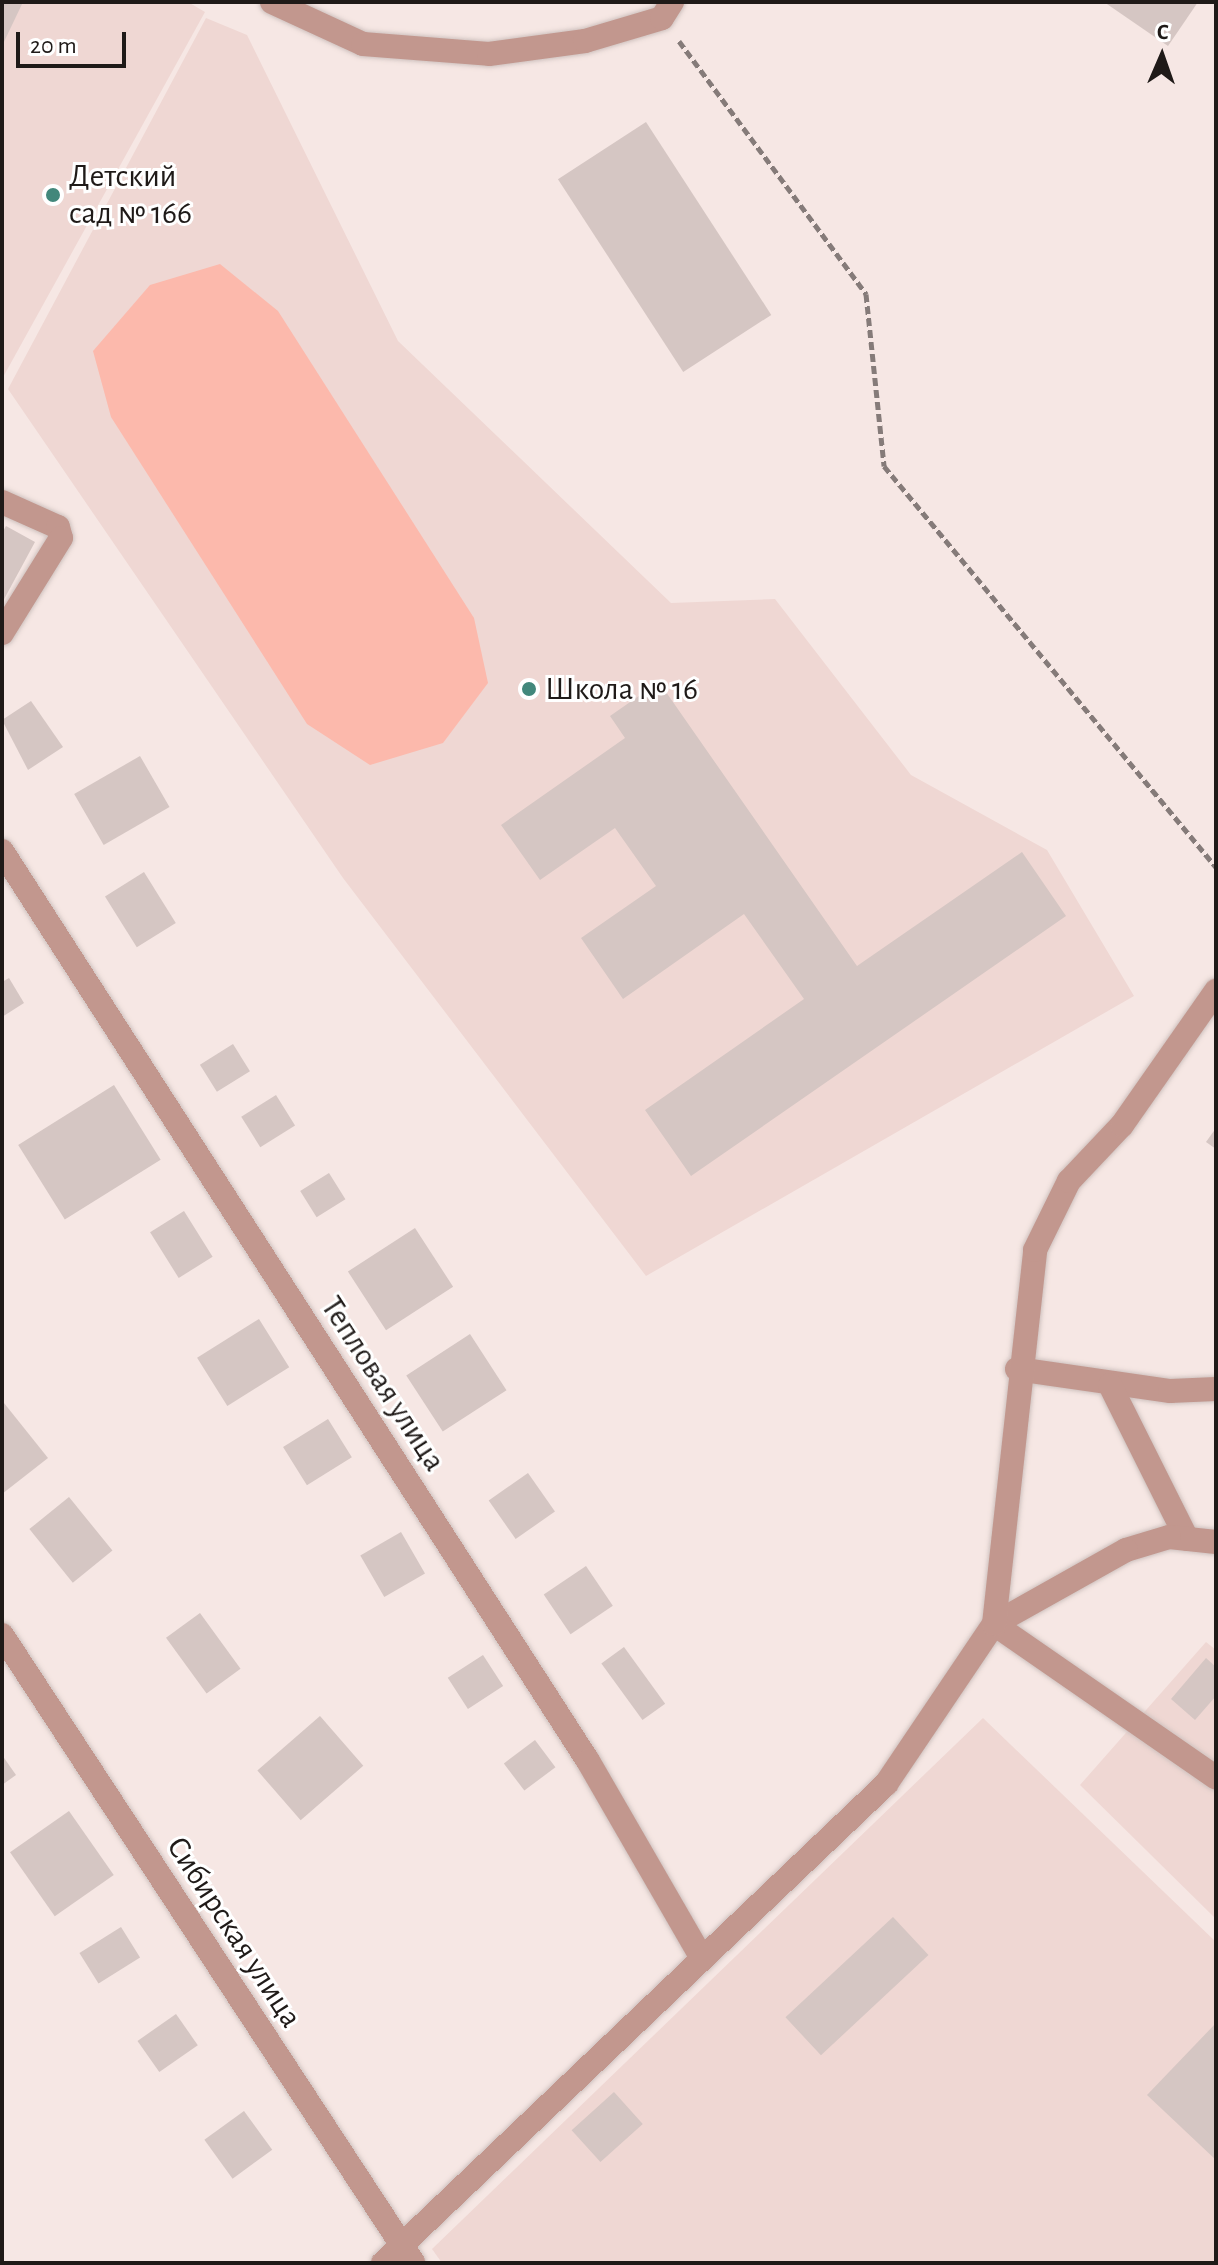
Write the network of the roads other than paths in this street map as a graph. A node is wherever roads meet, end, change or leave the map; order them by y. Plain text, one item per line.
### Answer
1 (272, 2) edge
2 (667, 10) edge
3 (2, 502) edge
4 (2, 633) edge
5 (2, 851) edge
6 (1216, 991) edge
7 (1017, 1369) junction
8 (1110, 1385) junction
9 (1216, 1389) edge
10 (1187, 1539) junction
11 (1216, 1542) edge
12 (994, 1624) junction
13 (2, 1635) edge
14 (1216, 1778) edge
15 (701, 1957) junction
16 (409, 2256) edge
17 (383, 2263) edge

1 - 2 street
3 - 4 street
5 - 15 street, Тепловая улица
6 - 7 street
7 - 8 street
7 - 12 street
8 - 9 street
8 - 10 street
10 - 11 street
10 - 12 street
12 - 14 street
12 - 15 street
13 - 16 street, Сибирская улица
15 - 16 street
16 - 17 street

